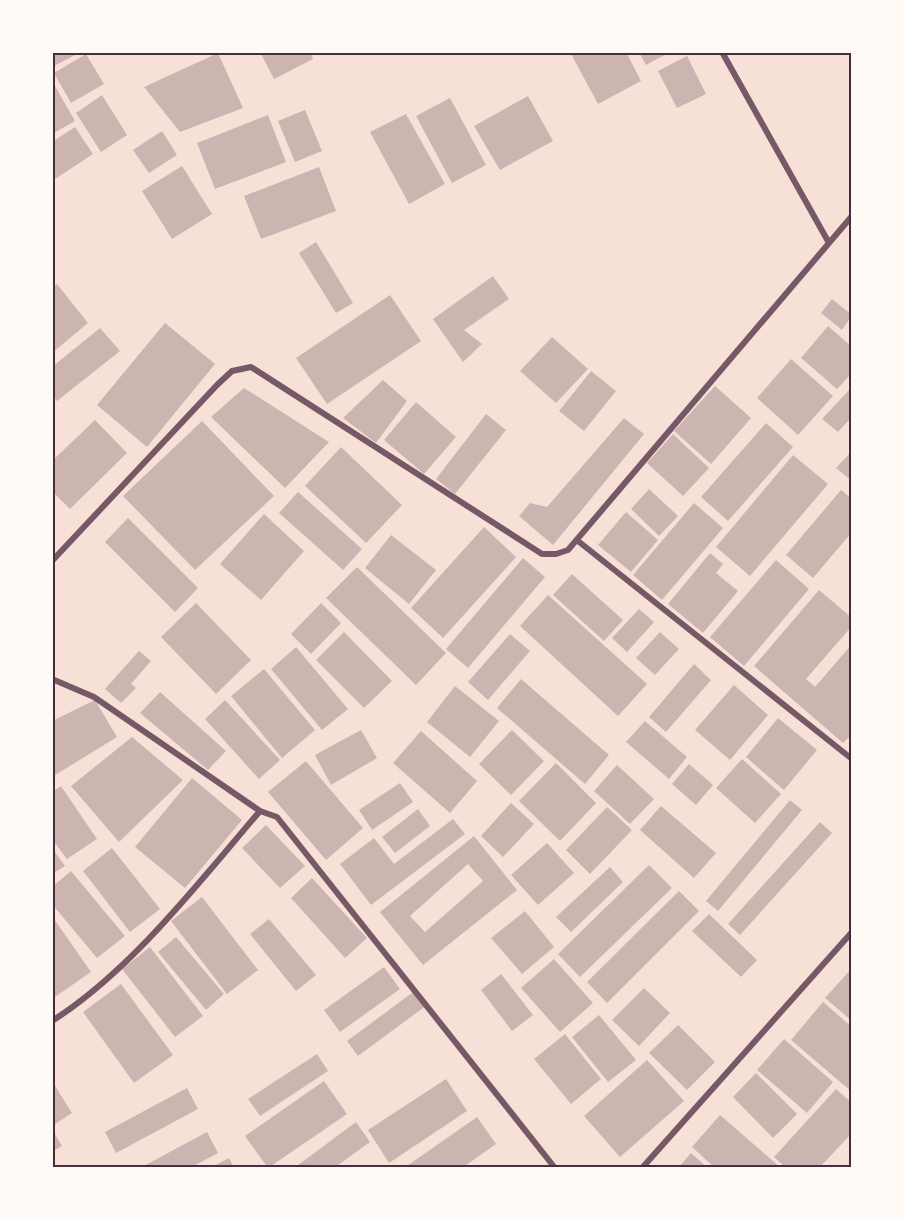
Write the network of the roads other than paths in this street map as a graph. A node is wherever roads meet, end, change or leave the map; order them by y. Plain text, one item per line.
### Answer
1 (722, 52) edge
2 (852, 216) edge
3 (829, 243) junction
4 (578, 541) junction
5 (52, 561) edge
6 (52, 679) edge
7 (852, 759) edge
8 (260, 811) junction
9 (852, 932) edge
10 (52, 1021) edge
11 (555, 1167) edge
12 (642, 1167) edge

1 - 3 street
2 - 3 street
3 - 4 street
4 - 5 street
4 - 7 street
6 - 8 street
8 - 10 street
8 - 11 street
9 - 12 street

